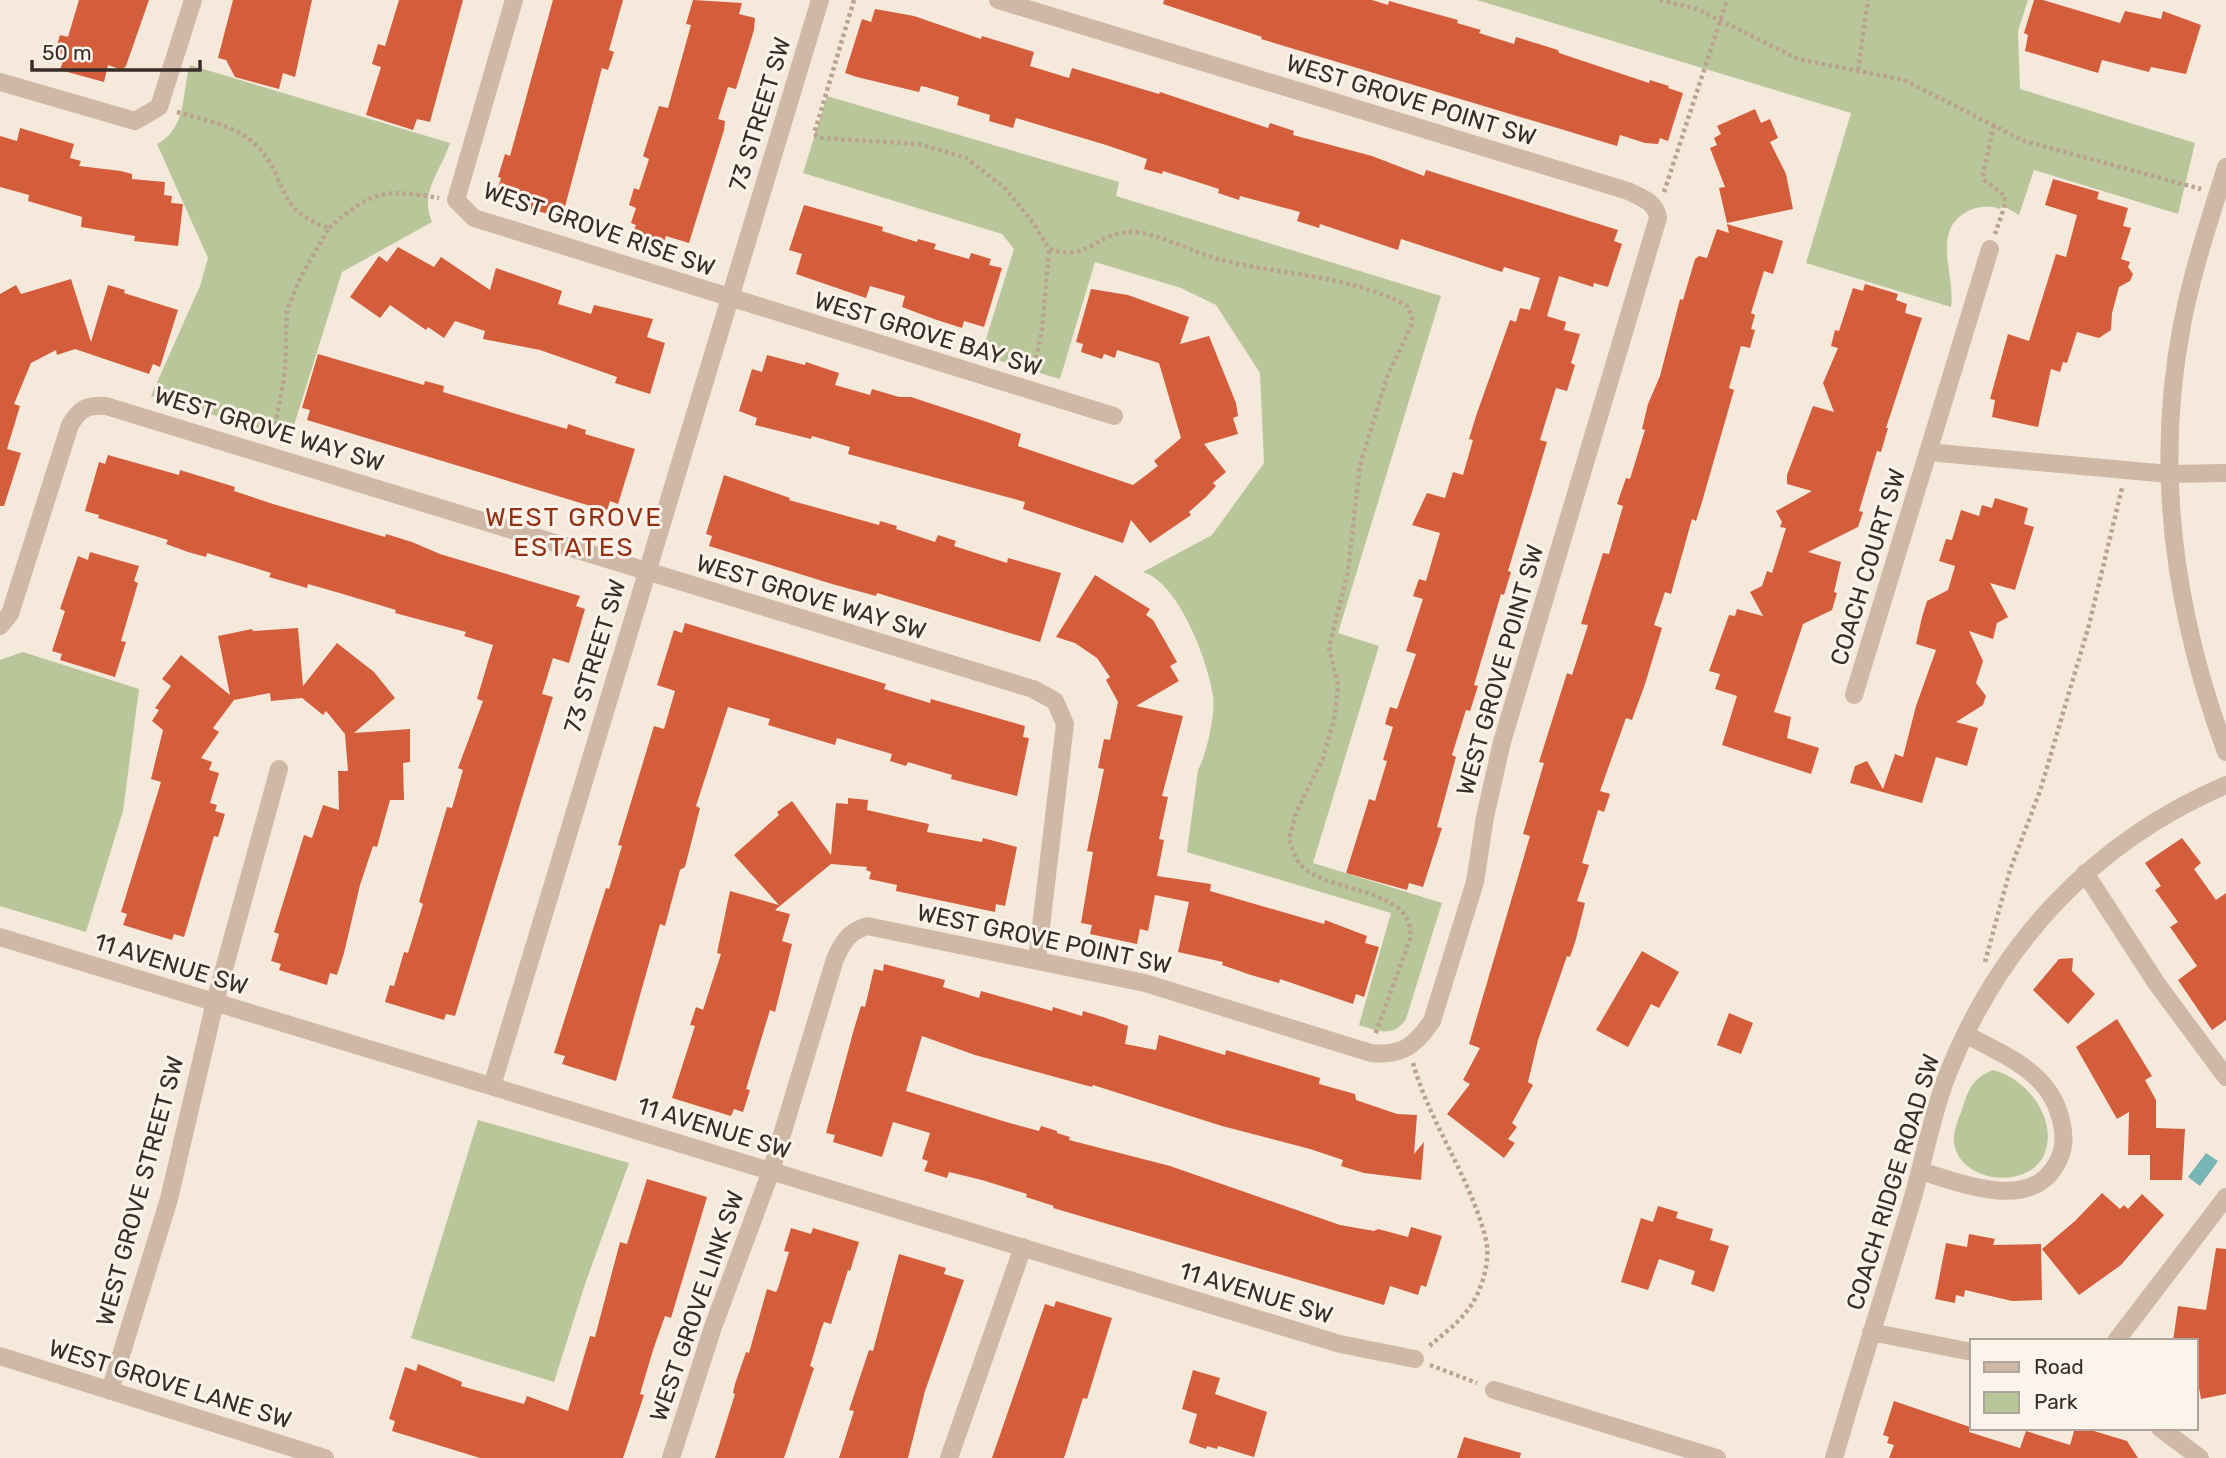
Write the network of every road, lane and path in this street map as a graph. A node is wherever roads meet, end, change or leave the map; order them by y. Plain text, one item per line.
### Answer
1 (192, 0) edge
2 (514, 0) edge
3 (820, 0) edge
4 (854, 0) edge
5 (998, 0) edge
6 (1660, 0) edge
7 (1727, 0) edge
8 (1868, 0) edge
9 (1721, 19) junction
10 (1858, 70) junction
11 (0, 82) edge
12 (159, 107) junction
13 (1994, 125) junction
14 (2226, 167) edge
15 (2218, 195) junction
16 (456, 200) junction
17 (1657, 210) junction
18 (329, 228) junction
19 (1049, 249) junction
20 (1990, 249) joint
21 (729, 299) junction
22 (1027, 390) junction
23 (1114, 416) dead end
24 (1928, 452) junction
25 (269, 454) junction
26 (2126, 471) junction
27 (2226, 473) edge
28 (2169, 474) junction
29 (645, 573) junction
30 (0, 626) edge
31 (1854, 695) dead end
32 (2226, 752) edge
33 (279, 769) dead end
34 (2226, 785) edge
35 (2085, 873) junction
36 (0, 937) edge
37 (1037, 960) junction
38 (1987, 995) junction
39 (215, 1002) junction
40 (1967, 1035) junction
41 (1409, 1049) junction
42 (1371, 1053) junction
43 (2226, 1077) edge
44 (492, 1086) junction
45 (771, 1171) junction
46 (1921, 1171) junction
47 (2226, 1197) edge
48 (1023, 1248) junction
49 (1871, 1332) junction
50 (2118, 1339) edge
51 (1970, 1352) edge
52 (0, 1356) edge
53 (1415, 1359) junction
54 (1494, 1390) joint
55 (110, 1391) junction
56 (2163, 1430) edge
57 (325, 1458) edge
58 (671, 1458) edge
59 (950, 1458) edge
60 (1717, 1458) edge
61 (1834, 1458) edge
62 (2200, 1458) edge

1 - 12 street
2 - 16 street, WEST GROVE RISE SW
3 - 21 street, 73 STREET SW
4 - 19 path
5 - 17 street, WEST GROVE POINT SW
6 - 9 path
7 - 9 path
8 - 10 path
9 - 10 path
9 - 17 path
10 - 13 path
11 - 12 street
12 - 18 path
13 - 15 path
13 - 20 path
14 - 15 street
15 - 28 street
16 - 18 path
16 - 21 street, WEST GROVE RISE SW
17 - 41 street, WEST GROVE POINT SW
18 - 25 path
19 - 22 path
19 - 42 path
20 - 24 street, COACH COURT SW
21 - 22 street, WEST GROVE BAY SW
21 - 29 street, 73 STREET SW
22 - 23 street, WEST GROVE BAY SW
24 - 26 street, COACH COURT SW
24 - 31 street, COACH COURT SW
25 - 29 street, WEST GROVE WAY SW
25 - 30 street, WEST GROVE WAY SW
26 - 28 street, COACH COURT SW
26 - 38 path
27 - 28 street, COACH COURT SW
28 - 32 street
29 - 37 street, WEST GROVE WAY SW
29 - 44 street, 73 STREET SW
33 - 39 street, WEST GROVE STREET SW
34 - 35 street, COACH RIDGE ROAD SW
35 - 38 street, COACH RIDGE ROAD SW
35 - 43 street
36 - 39 street, 11 AVENUE SW
37 - 42 street, WEST GROVE POINT SW
37 - 45 street, WEST GROVE POINT SW
38 - 40 street, COACH RIDGE ROAD SW
39 - 44 street, 11 AVENUE SW
39 - 55 street, WEST GROVE STREET SW
40 - 46 street, COACH RIDGE ROAD SW
40 - 46 street
41 - 42 street, WEST GROVE POINT SW
41 - 53 path
44 - 45 street, 11 AVENUE SW
45 - 48 street, 11 AVENUE SW
45 - 58 street, WEST GROVE LINK SW
46 - 49 street, COACH RIDGE ROAD SW
47 - 50 street
48 - 53 street, 11 AVENUE SW
48 - 59 street
49 - 51 street
49 - 61 street, COACH RIDGE ROAD SW
52 - 55 street, WEST GROVE LANE SW
53 - 54 path
54 - 60 street
55 - 57 street, WEST GROVE LANE SW
56 - 62 street

